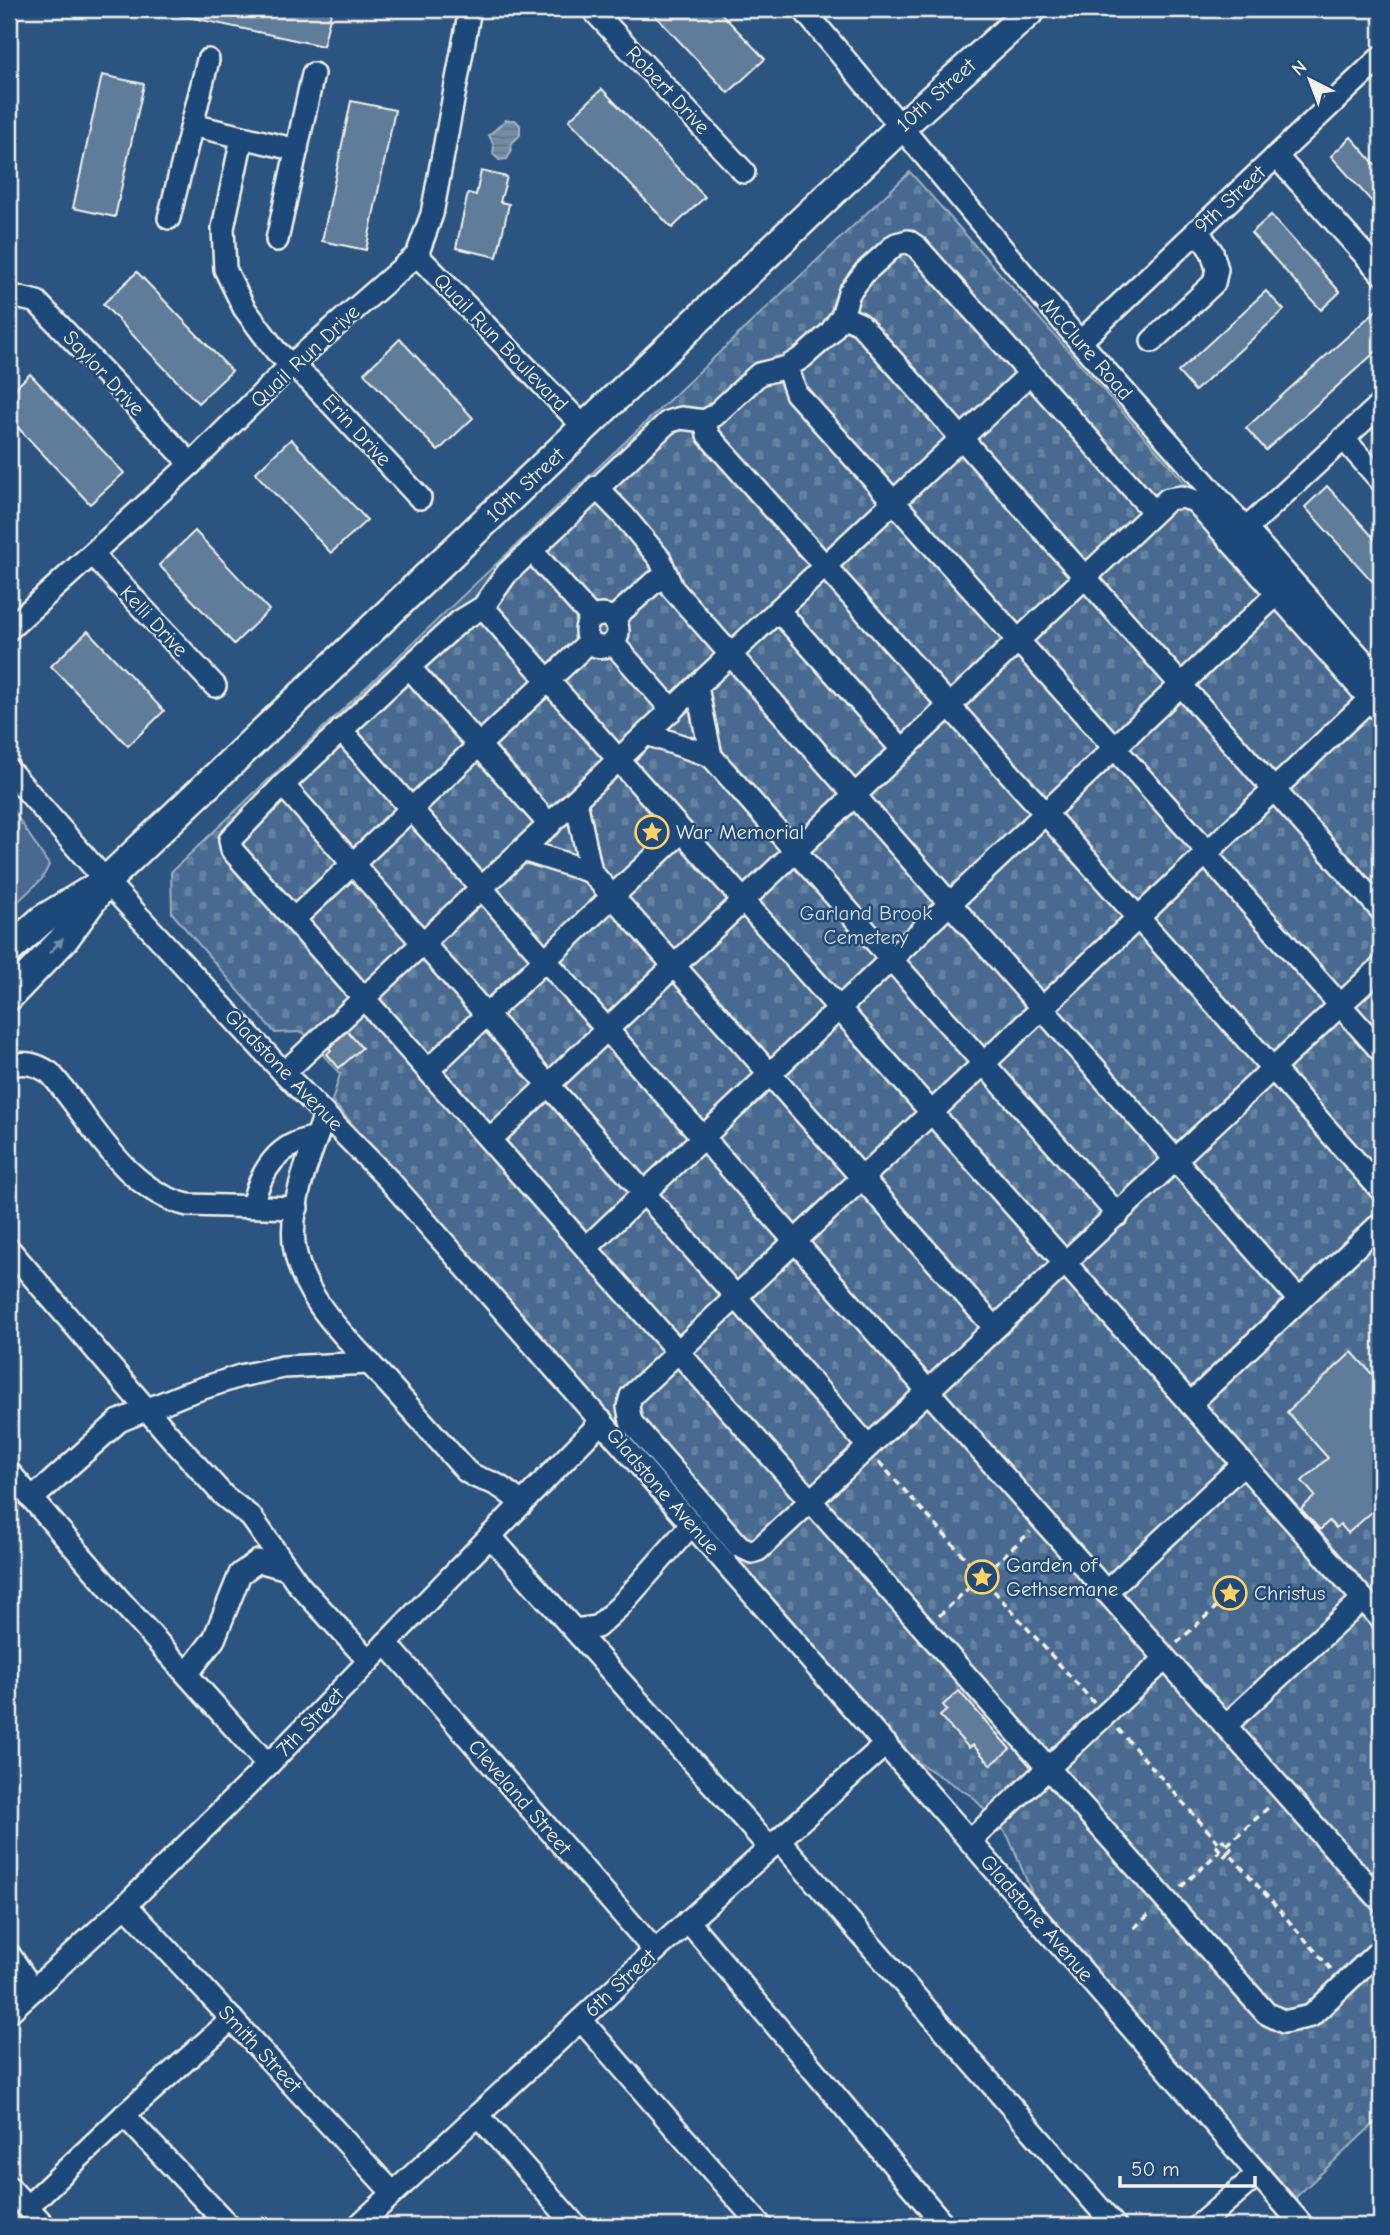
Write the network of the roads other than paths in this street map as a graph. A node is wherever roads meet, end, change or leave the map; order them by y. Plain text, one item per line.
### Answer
1 (470, 9) edge
2 (592, 9) edge
3 (803, 9) edge
4 (1032, 9) edge
5 (208, 60) dead end
6 (1379, 63) edge
7 (313, 74) dead end
8 (192, 125) junction
9 (901, 127) junction
10 (242, 138) junction
11 (297, 150) junction
12 (1276, 156) junction
13 (744, 172) dead end
14 (169, 218) dead end
15 (1197, 230) junction
16 (277, 240) dead end
17 (417, 255) junction
18 (1381, 272) edge
19 (9, 295) edge
20 (842, 316) junction
21 (1152, 341) dead end
22 (1080, 342) junction
23 (292, 364) junction
24 (787, 367) junction
25 (1030, 374) junction
26 (1381, 404) edge
27 (705, 421) junction
28 (585, 428) junction
29 (962, 437) junction
30 (1343, 438) junction
31 (191, 464) junction
32 (1381, 481) edge
33 (596, 488) junction
34 (420, 498) dead end
35 (892, 502) junction
36 (1153, 512) junction
37 (1246, 529) junction
38 (531, 550) junction
39 (93, 555) junction
40 (825, 566) junction
41 (666, 576) junction
42 (1085, 576) junction
43 (1277, 594) junction
44 (483, 607) junction
45 (778, 610) junction
46 (592, 618) junction
47 (613, 619) junction
48 (9, 629) edge
49 (1017, 640) junction
50 (589, 642) junction
51 (613, 643) junction
52 (730, 655) junction
53 (409, 667) junction
54 (548, 681) junction
55 (1181, 684) junction
56 (215, 686) dead end
57 (697, 687) junction
58 (1377, 697) edge
59 (949, 705) junction
60 (672, 710) junction
61 (341, 730) junction
62 (647, 734) junction
63 (479, 745) junction
64 (1114, 748) junction
65 (902, 749) junction
66 (711, 756) junction
67 (619, 760) junction
68 (9, 770) edge
69 (283, 785) junction
70 (1274, 789) junction
71 (854, 795) junction
72 (576, 801) junction
73 (411, 809) junction
74 (1045, 813) junction
75 (550, 825) junction
76 (682, 831) junction
77 (523, 850) junction
78 (795, 850) junction
79 (1207, 853) junction
80 (353, 864) junction
81 (591, 872) junction
82 (106, 881) junction
83 (481, 889) junction
84 (612, 896) junction
85 (742, 899) junction
86 (949, 903) junction
87 (1381, 910) edge
88 (1138, 918) junction
89 (294, 919) junction
90 (422, 943) junction
91 (9, 950) edge
92 (891, 959) junction
93 (545, 960) junction
94 (674, 966) junction
95 (1381, 967) edge
96 (9, 996) edge
97 (363, 997) junction
98 (1340, 1005) junction
99 (839, 1008) junction
100 (1042, 1009) junction
101 (486, 1015) junction
102 (605, 1029) junction
103 (1381, 1051) edge
104 (984, 1063) junction
105 (9, 1065) edge
106 (1273, 1069) junction
107 (428, 1070) junction
108 (284, 1073) junction
109 (770, 1074) junction
110 (548, 1084) junction
111 (932, 1113) junction
112 (326, 1115) junction
113 (316, 1138) junction
114 (702, 1138) junction
115 (490, 1140) junction
116 (1177, 1160) junction
117 (862, 1178) junction
118 (1381, 1190) edge
119 (644, 1193) junction
120 (252, 1206) junction
121 (297, 1208) junction
122 (1118, 1214) junction
123 (1381, 1223) edge
124 (795, 1242) junction
125 (586, 1248) junction
126 (9, 1250) edge
127 (1065, 1264) junction
128 (737, 1297) junction
129 (1299, 1300) junction
130 (995, 1328) junction
131 (678, 1352) junction
132 (370, 1363) junction
133 (927, 1392) junction
134 (1190, 1404) junction
135 (148, 1410) junction
136 (602, 1421) junction
137 (868, 1446) junction
138 (1243, 1464) junction
139 (9, 1472) edge
140 (32, 1499) junction
141 (809, 1500) junction
142 (522, 1504) junction
143 (692, 1524) junction
144 (490, 1536) junction
145 (288, 1569) junction
146 (1106, 1592) junction
147 (1363, 1598) junction
148 (1381, 1619) edge
149 (575, 1630) junction
150 (386, 1643) junction
151 (1164, 1658) junction
152 (369, 1661) junction
153 (187, 1674) junction
154 (1225, 1726) junction
155 (886, 1744) junction
156 (268, 1765) junction
157 (1048, 1768) junction
158 (971, 1841) junction
159 (774, 1844) junction
160 (1381, 1901) edge
161 (126, 1905) junction
162 (688, 1921) junction
163 (1381, 1949) edge
164 (655, 1951) junction
165 (9, 1954) edge
166 (9, 1987) edge
167 (33, 1990) junction
168 (9, 2012) edge
169 (232, 2019) junction
170 (581, 2020) junction
171 (124, 2115) junction
172 (478, 2115) junction
173 (1258, 2174) junction
174 (10, 2190) edge
175 (393, 2193) junction
176 (27, 2207) junction
177 (365, 2224) edge
178 (45, 2226) edge
179 (229, 2226) edge
180 (576, 2226) edge
181 (761, 2226) edge
182 (945, 2226) edge
183 (1115, 2226) edge
184 (1198, 2226) edge
185 (1303, 2226) edge

1 - 17 street, Quail Run Drive
2 - 13 street, Robert Drive
3 - 9 street, McClure Road
4 - 9 main road, 10th Street
5 - 8 street
6 - 12 street, 9th Street
7 - 11 street
8 - 10 street
8 - 14 street
9 - 22 street, McClure Road
9 - 28 main road, 10th Street
10 - 11 street
10 - 23 street, Erin Drive
11 - 16 street
12 - 15 street, 9th Street
12 - 18 street
15 - 21 street
15 - 22 street, 9th Street
17 - 23 street, Quail Run Drive
17 - 28 street, Quail Run Boulevard
19 - 31 street, Saylor Drive
20 - 24 street
20 - 25 street
20 - 29 street
22 - 37 street, McClure Road
23 - 31 street, Quail Run Drive
23 - 34 street, Erin Drive
24 - 27 street
24 - 35 street
25 - 29 street
25 - 36 street
26 - 30 street
27 - 33 street
27 - 40 street
28 - 82 main road, 10th Street
29 - 35 street
29 - 42 street
30 - 32 street
30 - 37 street
31 - 39 street, Quail Run Drive
33 - 38 street
33 - 41 street
35 - 40 street
35 - 49 street
36 - 42 street
36 - 43 street
37 - 58 street, McClure Road
38 - 44 street
38 - 46 street
39 - 48 street, Quail Run Drive
39 - 56 street, Kelli Drive
40 - 45 street
40 - 59 street
41 - 47 street
41 - 52 street
42 - 49 street
42 - 55 street
43 - 55 street
43 - 58 street
44 - 53 street
44 - 54 street
45 - 52 street
45 - 65 street
46 - 47 street
46 - 50 street
47 - 51 street
49 - 59 street
49 - 64 street
50 - 51 street
50 - 54 street
51 - 60 street
52 - 57 street
52 - 71 street
53 - 61 street
53 - 63 street
54 - 63 street
54 - 67 street
55 - 64 street
55 - 70 street
57 - 60 street
57 - 66 street
58 - 70 street
59 - 65 street
59 - 74 street
60 - 62 street
61 - 69 street
61 - 73 street
62 - 66 street
62 - 67 street
63 - 73 street
63 - 75 street
64 - 74 street
64 - 79 street
65 - 71 street
66 - 78 street
67 - 72 street
67 - 76 street
68 - 82 street, Gladstone Avenue
69 - 80 street
69 - 89 street
70 - 79 street
70 - 87 street
71 - 78 street
71 - 86 street
72 - 75 street
72 - 81 street
73 - 80 street
73 - 83 street
74 - 86 street
74 - 88 street
75 - 77 street
76 - 84 street
76 - 85 street
77 - 81 street
77 - 83 street
78 - 85 street
78 - 92 street
79 - 88 street
79 - 98 street
80 - 89 street
80 - 90 street
81 - 84 street
82 - 91 main road, 10th Street
96 -> 82 main road
82 - 108 street, Gladstone Avenue
83 - 90 street
83 - 93 street
84 - 93 street
84 - 94 street
85 - 94 street
85 - 99 street
86 - 92 street
86 - 100 street
88 - 100 street
88 - 106 street
89 - 97 street
90 - 97 street
90 - 101 street
92 - 99 street
92 - 104 street
93 - 101 street
93 - 102 street
94 - 102 street
94 - 109 street
95 - 98 street
97 - 107 street
97 - 108 street
98 - 103 street
98 - 106 street
99 - 109 street
99 - 111 street
100 - 104 street
100 - 116 street
101 - 107 street
101 - 110 street
102 - 110 street
102 - 114 street
104 - 111 street
104 - 122 street
105 - 120 street
106 - 116 street
106 - 118 street
107 - 115 street
108 - 112 street, Gladstone Avenue
109 - 114 street
109 - 117 street
110 - 115 street
110 - 119 street
111 - 117 street
111 - 127 street
112 - 113 street
112 - 136 street, Gladstone Avenue
113 - 120 street
113 - 121 street
114 - 119 street
114 - 124 street
115 - 125 street
116 - 122 street
116 - 129 street
117 - 124 street
117 - 130 street
119 - 125 street
119 - 128 street
120 - 121 street
121 - 132 street
122 - 127 street
123 - 129 street
124 - 128 street
124 - 133 street
125 - 131 street
126 - 135 street
127 - 130 street
127 - 134 street
128 - 131 street
128 - 137 street
129 - 134 street
130 - 133 street
131 - 141 street
131 - 141 street
132 - 135 street
132 - 142 street
133 - 137 street
133 - 146 street
134 - 138 street
135 - 140 street
135 - 145 street
136 - 142 street, 7th Street
136 - 143 street, Gladstone Avenue
137 - 141 street
138 - 146 street
138 - 147 street
139 - 140 street
140 - 153 street
141 - 157 street
142 - 144 street, 7th Street
143 - 149 street
143 - 155 street, Gladstone Avenue
144 - 149 street
144 - 150 street, 7th Street
145 - 152 street
145 - 153 street
146 - 151 street
147 - 148 street
147 - 154 street
149 - 159 street
150 - 152 street, 7th Street
150 - 164 street, Cleveland Street
151 - 154 street
151 - 157 street
152 - 156 street, 7th Street
153 - 156 street
154 - 160 street
155 - 158 street, Gladstone Avenue
155 - 159 street, 6th Street
156 - 161 street, 7th Street
157 - 158 street
157 - 163 street
158 - 173 street, Gladstone Avenue
159 - 162 street, 6th Street
159 - 183 street
161 - 167 street, 7th Street
161 - 169 street, Smith Street
162 - 164 street, 6th Street
162 - 182 street
164 - 170 street, 6th Street
165 - 167 street
166 - 167 street
167 - 168 street, 7th Street
169 - 171 street
169 - 175 street, Smith Street
170 - 172 street, 6th Street
170 - 181 street
171 - 176 street
171 - 179 street
172 - 175 street, 6th Street
172 - 180 street
173 - 184 street
173 - 185 street, Gladstone Avenue
174 - 176 street
175 - 177 street, 6th Street
176 - 178 street

